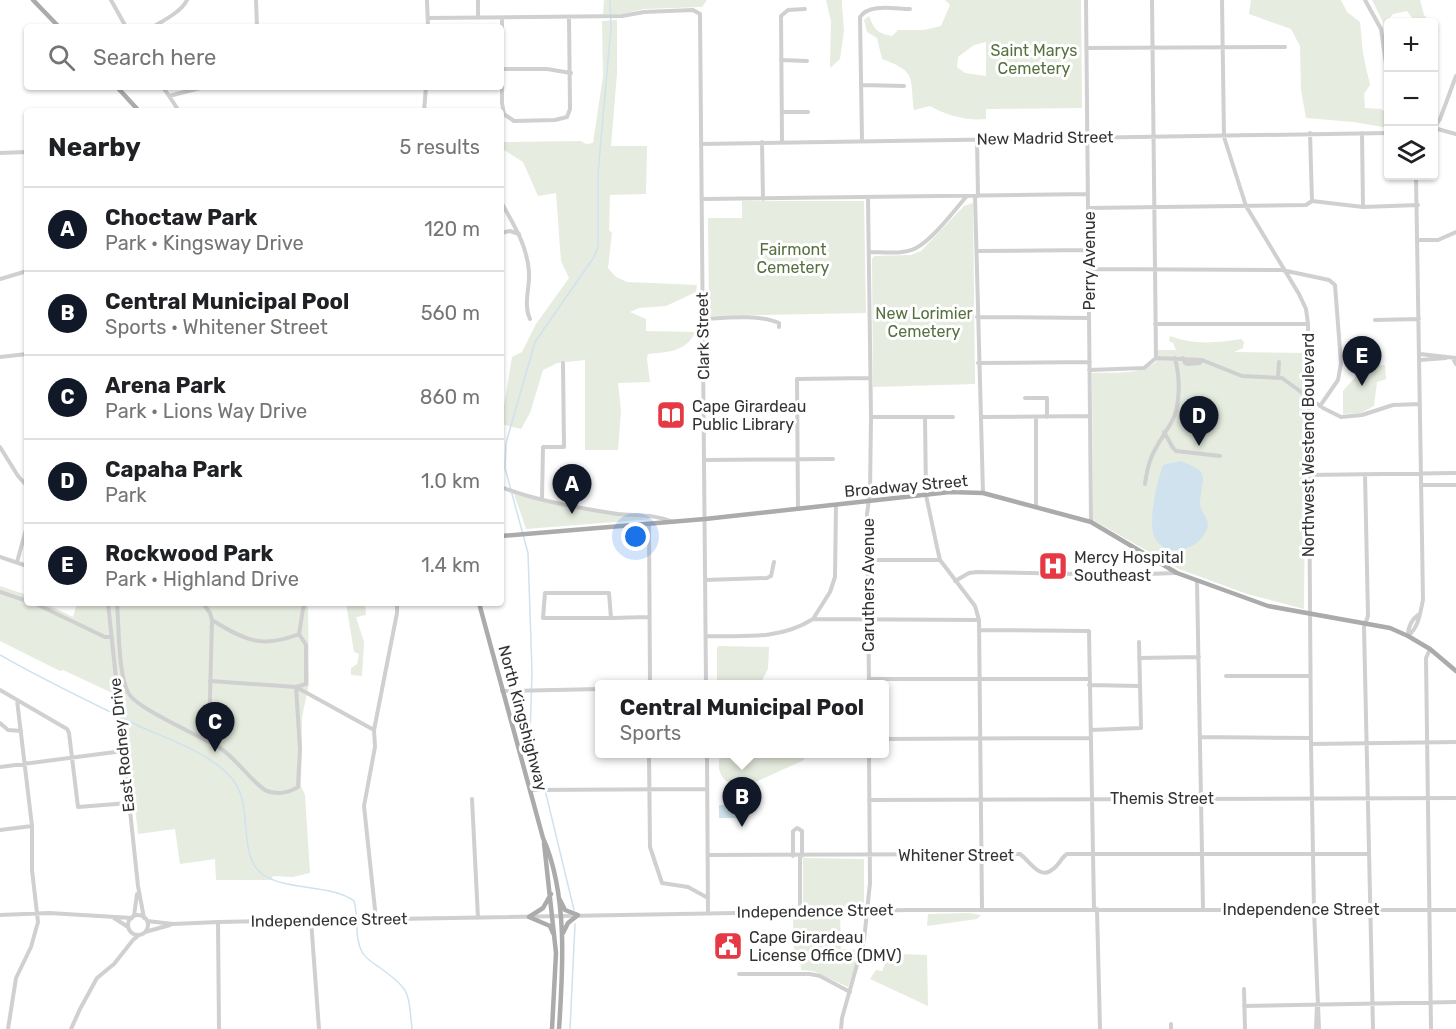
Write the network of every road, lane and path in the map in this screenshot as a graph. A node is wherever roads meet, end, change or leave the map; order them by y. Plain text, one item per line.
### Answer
1 (33, 0) edge
2 (111, 0) edge
3 (187, 0) edge
4 (256, 0) edge
5 (427, 0) edge
6 (478, 0) edge
7 (1152, 0) edge
8 (1222, 0) edge
9 (1365, 0) edge
10 (1085, 1) edge
11 (806, 9) dead end
12 (910, 9) dead end
13 (569, 17) junction
14 (428, 18) junction
15 (478, 18) junction
16 (502, 18) junction
17 (56, 24) edge
18 (124, 24) edge
19 (158, 24) edge
20 (257, 24) edge
21 (428, 24) edge
22 (502, 24) edge
23 (1285, 47) dead end
24 (1086, 48) junction
25 (1153, 48) junction
26 (1223, 48) junction
27 (781, 60) junction
28 (807, 61) dead end
29 (504, 69) edge
30 (1388, 72) edge
31 (571, 73) junction
32 (1456, 76) edge
33 (862, 85) junction
34 (904, 86) dead end
35 (120, 90) edge
36 (165, 90) edge
37 (192, 90) edge
38 (426, 90) edge
39 (503, 90) edge
40 (169, 96) junction
41 (136, 108) edge
42 (177, 108) edge
43 (424, 108) edge
44 (503, 108) edge
45 (504, 112) edge
46 (782, 112) junction
47 (808, 112) dead end
48 (1435, 126) edge
49 (1438, 129) edge
50 (1310, 133) junction
51 (1362, 133) junction
52 (1384, 133) edge
53 (1456, 134) edge
54 (1088, 137) junction
55 (1153, 137) junction
56 (1224, 137) junction
57 (977, 139) junction
58 (782, 141) junction
59 (862, 141) junction
60 (762, 142) junction
61 (701, 144) junction
62 (24, 152) edge
63 (0, 153) edge
64 (1416, 180) edge
65 (1089, 194) junction
66 (967, 196) junction
67 (976, 196) junction
68 (868, 198) junction
69 (702, 199) junction
70 (763, 199) junction
71 (1312, 201) junction
72 (1418, 205) junction
73 (1246, 206) junction
74 (504, 207) edge
75 (1154, 207) junction
76 (1363, 207) junction
77 (1089, 208) junction
78 (512, 220) junction
79 (507, 231) junction
80 (504, 232) edge
81 (1456, 232) edge
82 (519, 234) junction
83 (1417, 240) junction
84 (1089, 250) junction
85 (977, 251) junction
86 (869, 252) junction
87 (1089, 269) junction
88 (1154, 269) junction
89 (1282, 270) junction
90 (24, 272) edge
91 (0, 279) edge
92 (977, 317) junction
93 (1089, 318) junction
94 (530, 319) dead end
95 (703, 319) junction
96 (1419, 319) junction
97 (1375, 320) dead end
98 (1155, 324) junction
99 (1308, 324) junction
100 (779, 327) dead end
101 (24, 354) edge
102 (1420, 354) junction
103 (0, 357) edge
104 (1446, 357) junction
105 (1156, 358) junction
106 (1175, 358) junction
107 (1454, 358) edge
108 (1420, 360) junction
109 (1090, 362) junction
110 (1279, 362) dead end
111 (563, 363) dead end
112 (978, 363) junction
113 (1456, 364) edge
114 (1089, 370) junction
115 (1278, 377) junction
116 (870, 378) junction
117 (1026, 398) dead end
118 (1309, 399) junction
119 (1420, 404) junction
120 (1320, 406) junction
121 (1090, 416) junction
122 (871, 417) junction
123 (925, 417) junction
124 (954, 417) dead end
125 (981, 417) junction
126 (1036, 417) junction
127 (1047, 417) junction
128 (1164, 432) junction
129 (0, 447) edge
130 (2, 455) edge
131 (1220, 456) dead end
132 (799, 459) junction
133 (832, 459) dead end
134 (704, 460) junction
135 (1421, 473) junction
136 (1456, 473) edge
137 (1365, 474) junction
138 (1309, 475) junction
139 (24, 483) edge
140 (1145, 484) dead end
141 (1421, 485) junction
142 (1456, 485) edge
143 (504, 489) edge
144 (983, 493) junction
145 (926, 495) junction
146 (542, 498) junction
147 (869, 501) junction
148 (836, 505) junction
149 (1036, 507) junction
150 (798, 508) junction
151 (705, 519) junction
152 (674, 522) junction
153 (1090, 522) junction
154 (649, 524) junction
155 (504, 536) edge
156 (24, 537) edge
157 (0, 557) edge
158 (867, 560) junction
159 (940, 560) junction
160 (17, 562) junction
161 (774, 562) dead end
162 (24, 565) edge
163 (1177, 573) junction
164 (705, 580) junction
165 (955, 581) junction
166 (1197, 581) junction
167 (0, 592) edge
168 (24, 600) edge
169 (40, 606) edge
170 (108, 606) edge
171 (117, 606) edge
172 (205, 606) edge
173 (304, 606) edge
174 (397, 606) edge
175 (480, 606) edge
176 (1309, 614) junction
177 (649, 617) junction
178 (611, 618) junction
179 (212, 620) junction
180 (813, 620) junction
181 (867, 620) junction
182 (980, 620) junction
183 (1366, 622) junction
184 (980, 630) junction
185 (299, 634) junction
186 (706, 636) junction
187 (1408, 636) junction
188 (110, 637) junction
189 (1139, 642) dead end
190 (1430, 650) junction
191 (1200, 657) junction
192 (1139, 658) junction
193 (1456, 671) edge
194 (1226, 676) dead end
195 (1310, 676) junction
196 (1089, 679) junction
197 (650, 680) edge
198 (706, 680) edge
199 (869, 680) edge
200 (980, 680) junction
201 (210, 681) junction
202 (889, 682) edge
203 (1089, 685) junction
204 (1139, 686) junction
205 (296, 687) junction
206 (0, 690) edge
207 (595, 690) edge
208 (502, 692) junction
209 (17, 700) junction
210 (0, 723) edge
211 (374, 730) junction
212 (21, 731) junction
213 (1201, 737) junction
214 (981, 738) junction
215 (1091, 738) junction
216 (1311, 738) junction
217 (206, 739) junction
218 (889, 739) edge
219 (1427, 742) junction
220 (1456, 742) edge
221 (1311, 744) junction
222 (1367, 744) junction
223 (123, 750) junction
224 (72, 757) junction
225 (649, 758) edge
226 (707, 758) edge
227 (869, 758) edge
228 (25, 763) junction
229 (0, 767) edge
230 (649, 789) junction
231 (707, 789) junction
232 (530, 790) junction
233 (1368, 797) junction
234 (1201, 798) junction
235 (1312, 798) junction
236 (1427, 798) junction
237 (1456, 798) edge
238 (472, 799) dead end
239 (981, 799) junction
240 (1092, 799) junction
241 (868, 800) junction
242 (129, 802) junction
243 (32, 826) junction
244 (0, 830) edge
245 (544, 840) junction
246 (982, 854) junction
247 (1093, 854) junction
248 (1201, 854) junction
249 (1312, 854) junction
250 (1369, 854) junction
251 (708, 855) junction
252 (869, 855) junction
253 (793, 856) junction
254 (801, 856) junction
255 (138, 887) junction
256 (551, 894) junction
257 (557, 895) junction
258 (708, 898) junction
259 (982, 909) junction
260 (1096, 909) junction
261 (1203, 909) junction
262 (1369, 909) junction
263 (867, 910) junction
264 (1314, 910) junction
265 (1428, 910) junction
266 (1456, 910) edge
267 (800, 911) junction
268 (38, 913) junction
269 (708, 913) junction
270 (0, 915) edge
271 (578, 915) junction
272 (560, 916) junction
273 (111, 917) junction
274 (133, 917) junction
275 (529, 917) junction
276 (553, 917) junction
277 (478, 918) junction
278 (146, 919) junction
279 (311, 920) junction
280 (376, 920) junction
281 (218, 922) junction
282 (174, 924) junction
283 (128, 927) junction
284 (145, 933) junction
285 (139, 935) junction
286 (555, 939) junction
287 (562, 939) junction
288 (128, 946) junction
289 (739, 974) dead end
290 (1244, 989) dead end
291 (850, 992) junction
292 (1430, 1002) junction
293 (1456, 1002) edge
294 (1373, 1003) junction
295 (1317, 1004) junction
296 (1244, 1006) junction
297 (8, 1029) edge
298 (71, 1029) edge
299 (219, 1029) edge
300 (319, 1029) edge
301 (552, 1029) edge
302 (559, 1029) edge
303 (841, 1029) edge
304 (1100, 1029) edge
305 (1245, 1029) edge
306 (1318, 1029) edge
307 (1373, 1029) edge
308 (1431, 1029) edge

1 - 17 main road
2 - 18 street
3 - 19 street
4 - 20 street
5 - 14 street
6 - 15 street
7 - 25 street
8 - 26 street, Northwest Westend Boulevard
9 - 30 street
10 - 24 street, Perry Avenue
11 - 27 street
12 - 33 street
13 - 16 street
13 - 31 street
13 - 61 street, Clark Street
14 - 15 street
14 - 21 street
15 - 16 street
16 - 22 street
23 - 26 street
24 - 25 street
24 - 54 street, Perry Avenue
25 - 26 street
25 - 55 street
26 - 56 street, Northwest Westend Boulevard
27 - 28 street
27 - 46 street
29 - 31 street
31 - 45 street
32 - 48 street
33 - 34 street
33 - 59 street
35 - 41 main road
36 - 40 street
37 - 40 street
38 - 43 street
39 - 44 street
40 - 42 street
46 - 47 street
46 - 58 street
49 - 53 street
50 - 51 street, New Madrid Street
50 - 56 street, New Madrid Street
50 - 71 street
51 - 52 street, New Madrid Street
51 - 76 street
54 - 55 street, New Madrid Street
54 - 57 street, New Madrid Street
54 - 65 street, Perry Avenue
55 - 56 street, New Madrid Street
55 - 75 street
56 - 73 street, Northwest Westend Boulevard
57 - 59 street, New Madrid Street
57 - 67 street
58 - 59 street, New Madrid Street
58 - 60 street, New Madrid Street
60 - 61 street, New Madrid Street
60 - 70 street
61 - 69 street, Clark Street
62 - 63 street
64 - 72 street
65 - 67 street
65 - 77 street, Perry Avenue
66 - 67 street
66 - 68 street
66 - 86 street
67 - 85 street
68 - 70 street
68 - 86 street, Caruthers Avenue
69 - 70 street
69 - 95 street, Clark Street
71 - 73 street
71 - 76 street
72 - 76 street
72 - 83 street
73 - 75 street
73 - 89 street, Northwest Westend Boulevard
74 - 78 street
75 - 77 street
75 - 88 street
77 - 84 street, Perry Avenue
78 - 79 street
78 - 82 street
79 - 80 street
79 - 82 street
81 - 83 street
82 - 94 street
83 - 96 street
84 - 85 street
84 - 87 street, Perry Avenue
85 - 92 street
86 - 116 street, Caruthers Avenue
87 - 88 street
87 - 93 street, Perry Avenue
88 - 89 street
88 - 98 street
89 - 99 street, Northwest Westend Boulevard
89 - 120 street
90 - 91 street
92 - 93 street
92 - 112 street
93 - 109 street, Perry Avenue
95 - 100 street
95 - 134 street, Clark Street
96 - 97 street
96 - 102 street
98 - 99 street
98 - 105 street
99 - 118 street, Northwest Westend Boulevard
101 - 103 street
102 - 104 street
102 - 108 street
104 - 107 street
104 - 108 street
105 - 106 street
105 - 114 street
106 - 115 street
106 - 128 street
107 - 113 street
108 - 119 street
109 - 112 street
109 - 114 street, Perry Avenue
110 - 115 street
111 - 146 street
112 - 125 street
114 - 121 street, Perry Avenue
115 - 118 street
116 - 122 street, Caruthers Avenue
116 - 132 street
117 - 127 street
118 - 120 street
118 - 138 street, Northwest Westend Boulevard
119 - 120 street
119 - 135 street
121 - 127 street
121 - 153 street, Perry Avenue
122 - 123 street
122 - 147 street, Caruthers Avenue
123 - 124 street
123 - 145 street
125 - 126 street
125 - 144 street
126 - 127 street
126 - 149 street
128 - 131 street
128 - 140 street
129 - 130 street
130 - 139 street
132 - 133 street
132 - 134 street
132 - 150 street
134 - 151 street, Clark Street
135 - 136 street
135 - 137 street
135 - 141 street
137 - 138 street
137 - 183 street
138 - 176 street, Northwest Westend Boulevard
141 - 142 street
141 - 187 street
143 - 146 street
144 - 145 main road, Broadway Street
144 - 149 main road, Broadway Street
145 - 147 main road, Broadway Street
145 - 159 street
146 - 152 street
147 - 148 main road, Broadway Street
147 - 158 street, Caruthers Avenue
148 - 150 main road, Broadway Street
148 - 180 street
149 - 153 main road, Broadway Street
150 - 151 main road, Broadway Street
151 - 152 main road, Broadway Street
151 - 164 street, Clark Street
152 - 154 main road, Broadway Street
153 - 163 main road, Broadway Street
154 - 155 main road, Broadway Street
154 - 177 street
156 - 160 street
157 - 160 street
158 - 159 street
158 - 181 street, Caruthers Avenue
159 - 165 street
160 - 162 street
161 - 164 street
163 - 165 street
163 - 166 main road, Broadway Street
164 - 186 street, Clark Street
165 - 182 street
166 - 176 main road, Broadway Street
166 - 191 street
167 - 168 street
169 - 188 street
170 - 188 street, East Rodney Drive
171 - 217 street
172 - 179 street
173 - 185 street
174 - 211 street
175 - 208 main road, North Kingshighway
176 - 183 main road, Broadway Street
176 - 195 street, Northwest Westend Boulevard
177 - 178 street
177 - 197 street
178 - 178 street
179 - 185 street
179 - 201 street
180 - 181 street
180 - 186 street
181 - 182 street
181 - 199 street, Caruthers Avenue
182 - 184 street
183 - 187 main road, Broadway Street
183 - 222 street
184 - 196 street
184 - 200 street
185 - 205 street
186 - 198 street, Clark Street
187 - 190 main road, Broadway Street
188 - 223 street, East Rodney Drive
189 - 192 street
190 - 193 main road, Broadway Street
190 - 219 street
191 - 192 street
191 - 213 street
192 - 204 street
194 - 195 street
195 - 216 street, Northwest Westend Boulevard
196 - 200 street
196 - 203 street
200 - 202 street
200 - 214 street
201 - 205 street
201 - 217 street
203 - 204 street
203 - 215 street
204 - 215 street
205 - 211 street
205 - 217 street
206 - 209 street
207 - 208 street
208 - 232 main road, North Kingshighway
209 - 212 street
209 - 224 street
210 - 212 street
211 - 280 street
212 - 228 street
213 - 216 street
213 - 234 street
214 - 215 street
214 - 218 street
214 - 239 street
215 - 240 street
216 - 221 street, Northwest Westend Boulevard
219 - 220 street
219 - 222 street
219 - 236 street
221 - 222 street
221 - 235 street, Northwest Westend Boulevard
222 - 233 street
223 - 224 street
223 - 242 street, East Rodney Drive
224 - 228 street
224 - 242 street
225 - 230 street
226 - 231 street
227 - 241 street
228 - 229 street
228 - 243 street
230 - 231 street
230 - 232 street
230 - 258 street
231 - 251 street
232 - 245 main road, North Kingshighway
233 - 235 street, Themis Street
233 - 236 street, Themis Street
233 - 250 street
234 - 235 street, Themis Street
234 - 240 street, Themis Street
234 - 248 street
235 - 249 street, Northwest Westend Boulevard
236 - 237 street, Themis Street
236 - 265 street
238 - 277 street
239 - 240 street, Themis Street
239 - 241 street, Themis Street
239 - 246 street
240 - 247 street
241 - 252 street
242 - 255 street, East Rodney Drive
243 - 244 street
243 - 268 street
245 - 256 main road, North Kingshighway
245 - 257 main road, North Kingshighway
246 - 247 street, Whitener Street
246 - 252 street, Whitener Street
246 - 259 street
247 - 248 street, Whitener Street
247 - 260 street
248 - 249 street, Whitener Street
248 - 261 street
249 - 250 street, Whitener Street
249 - 264 street, Northwest Westend Boulevard
250 - 262 street
251 - 253 street, Whitener Street
251 - 258 street
252 - 254 street, Whitener Street
252 - 263 street
253 - 254 street, Whitener Street
253 - 254 street
254 - 267 street
255 - 274 street, East Rodney Drive
255 - 278 street, East Rodney Drive
256 - 275 main road
256 - 276 main road, North Kingshighway
257 - 271 main road
257 - 272 main road, North Kingshighway
258 - 269 street
259 - 260 street, Independence Street
259 - 263 street, Independence Street
260 - 261 street, Independence Street
260 - 304 street
261 - 264 street, Independence Street
262 - 264 street, Independence Street
262 - 265 street, Independence Street
262 - 294 street
263 - 267 street, Independence Street
263 - 291 street
264 - 295 street, Northwest Westend Boulevard
265 - 266 street, Independence Street
265 - 292 street
267 - 269 street, Independence Street
268 - 270 street
268 - 273 street
268 - 297 street
269 - 271 street, Independence Street
271 - 272 street, Independence Street
271 - 287 main road
272 - 276 street, Independence Street
272 - 287 main road, North Kingshighway
273 - 274 street
273 - 283 street
274 - 278 street
274 - 283 street
275 - 276 street, Independence Street
275 - 277 street, Independence Street
275 - 286 main road
276 - 286 main road, North Kingshighway
277 - 280 street, Independence Street
278 - 282 street, Independence Street
278 - 284 street
279 - 280 street, Independence Street
279 - 281 street, Independence Street
279 - 300 street
281 - 282 street, Independence Street
281 - 299 street
282 - 284 street, Independence Street
283 - 285 street
283 - 288 street
284 - 285 street
285 - 288 street
286 - 301 main road, North Kingshighway
287 - 302 main road, North Kingshighway
288 - 298 street
289 - 291 street
290 - 296 street
291 - 303 street
292 - 293 street
292 - 294 street
292 - 308 street
294 - 295 street
294 - 307 street
295 - 296 street
295 - 306 street, Northwest Westend Boulevard
296 - 305 street

